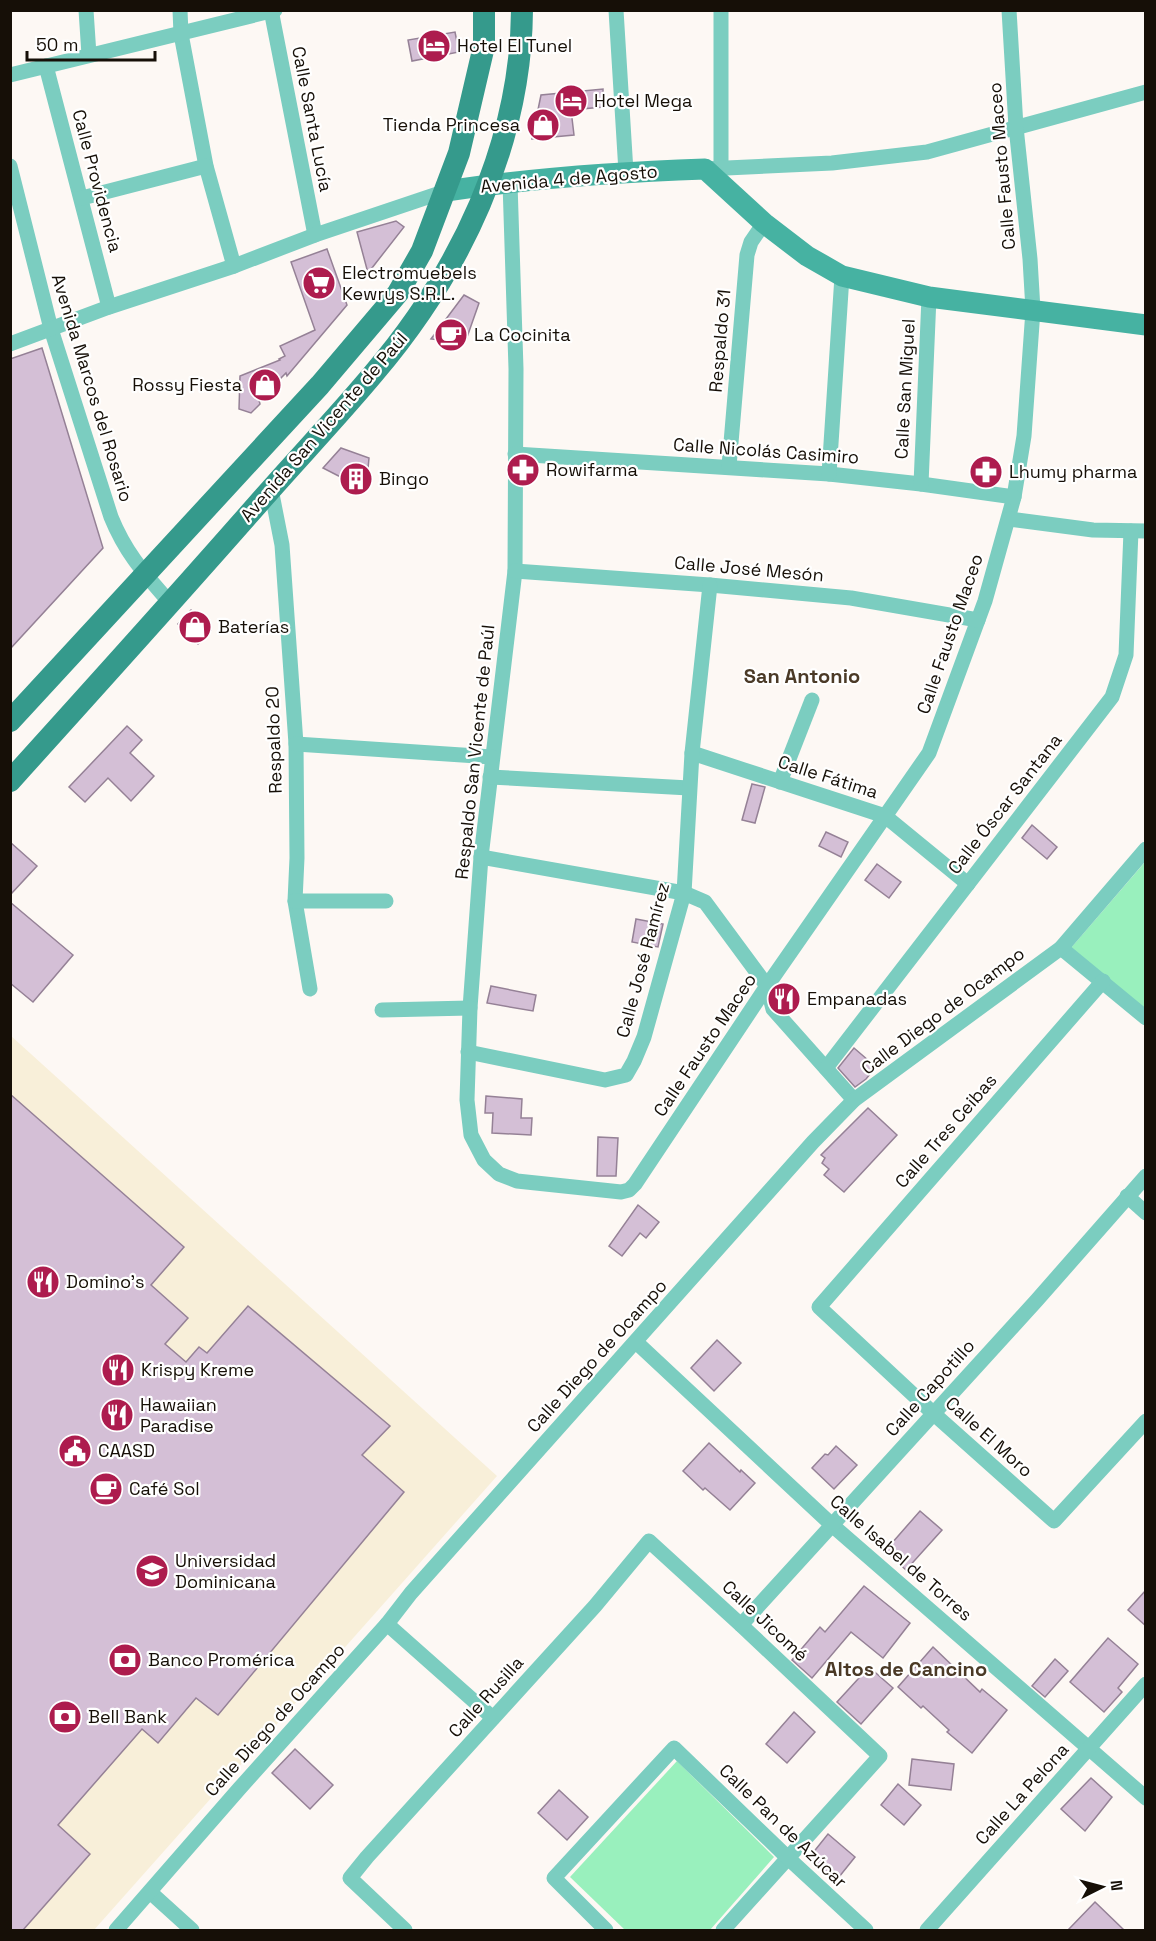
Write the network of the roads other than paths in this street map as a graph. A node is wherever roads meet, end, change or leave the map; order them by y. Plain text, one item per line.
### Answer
1 (86, 10) edge
2 (180, 10) edge
3 (484, 10) edge
4 (522, 10) edge
5 (616, 10) edge
6 (721, 10) edge
7 (1009, 10) edge
8 (273, 11) edge
9 (181, 34) junction
10 (89, 55) junction
11 (46, 66) junction
12 (10, 75) edge
13 (1146, 92) edge
14 (1016, 127) junction
15 (10, 166) edge
16 (206, 166) junction
17 (713, 169) junction
18 (626, 172) junction
19 (499, 184) junction
20 (446, 191) junction
21 (82, 198) junction
22 (764, 223) junction
23 (315, 235) junction
24 (234, 266) junction
25 (842, 276) junction
26 (929, 297) junction
27 (110, 307) junction
28 (1033, 310) junction
29 (1146, 325) edge
30 (51, 329) junction
31 (10, 344) edge
32 (514, 454) junction
33 (729, 466) junction
34 (829, 474) junction
35 (921, 484) junction
36 (271, 489) junction
37 (1014, 497) junction
38 (1009, 519) junction
39 (1138, 531) edge
40 (515, 571) junction
41 (146, 574) junction
42 (710, 585) junction
43 (171, 604) junction
44 (978, 620) junction
45 (812, 700) dead end
46 (10, 720) edge
47 (296, 744) junction
48 (692, 753) junction
49 (492, 757) junction
50 (490, 777) junction
51 (10, 781) edge
52 (780, 782) junction
53 (689, 788) junction
54 (885, 816) junction
55 (1146, 849) edge
56 (482, 857) junction
57 (968, 884) junction
58 (684, 893) junction
59 (295, 901) junction
60 (386, 901) dead end
61 (1061, 948) junction
62 (1103, 981) junction
63 (767, 986) junction
64 (310, 989) dead end
65 (470, 1008) junction
66 (382, 1011) dead end
67 (1146, 1018) edge
68 (468, 1052) junction
69 (826, 1068) junction
70 (854, 1100) junction
71 (1146, 1176) edge
72 (635, 1184) joint
73 (1127, 1197) junction
74 (1146, 1213) edge
75 (819, 1307) joint
76 (636, 1342) junction
77 (934, 1414) junction
78 (1146, 1421) edge
79 (832, 1525) junction
80 (649, 1541) joint
81 (387, 1624) junction
82 (741, 1625) junction
83 (1146, 1684) edge
84 (493, 1718) junction
85 (1089, 1748) junction
86 (1146, 1798) edge
87 (788, 1858) junction
88 (150, 1893) junction
89 (116, 1930) edge
90 (192, 1930) edge
91 (405, 1930) edge
92 (606, 1930) edge
93 (723, 1930) edge
94 (867, 1930) edge
95 (927, 1930) edge

1 - 10 street
2 - 9 street
3 - 20 main road, Avenida San Vicente de Paúl
4 - 19 main road, Avenida San Vicente de Paúl
5 - 18 street
6 - 17 street
7 - 14 street, Calle Fausto Maceo
8 - 9 street
8 - 23 street, Calle Santa Lucía
9 - 10 street
9 - 16 street
10 - 11 street
11 - 12 street
11 - 21 street, Calle Providencia
13 - 14 street, Avenida 4 de Agosto
14 - 17 street, Avenida 4 de Agosto
14 - 28 street, Calle Fausto Maceo
15 - 30 street, Avenida Marcos del Rosario
16 - 21 street
16 - 24 street
17 - 18 main road, Avenida 4 de Agosto
17 - 22 main road
18 - 19 main road, Avenida 4 de Agosto
19 - 20 main road, Avenida 4 de Agosto
19 - 32 street, Respaldo San Vicente de Paúl
19 - 36 main road, Avenida San Vicente de Paúl
20 - 23 street, Avenida 4 de Agosto
20 - 41 main road, Avenida San Vicente de Paúl
21 - 27 street, Calle Providencia
22 - 25 main road
22 - 33 street, Respaldo 31
23 - 24 street, Avenida 4 de Agosto
24 - 27 street, Avenida 4 de Agosto
25 - 26 main road
25 - 34 street
26 - 28 main road
26 - 35 street, Calle San Miguel
27 - 30 street, Avenida 4 de Agosto
28 - 29 main road
28 - 37 street, Calle Fausto Maceo
30 - 31 street, Avenida 4 de Agosto
30 - 41 street, Avenida Marcos del Rosario
32 - 33 street, Calle Nicolás Casimiro
32 - 40 street, Respaldo San Vicente de Paúl
33 - 34 street, Calle Nicolás Casimiro
34 - 35 street, Calle Nicolás Casimiro
35 - 37 street, Calle Nicolás Casimiro
36 - 43 main road, Avenida San Vicente de Paúl
36 - 47 street, Respaldo 20
37 - 38 street, Calle Fausto Maceo
38 - 39 street
38 - 44 street, Calle Fausto Maceo
39 - 57 street, Calle Óscar Santana
40 - 42 street, Calle José Mesón
40 - 49 street, Respaldo San Vicente de Paúl
41 - 43 street, Avenida Marcos del Rosario
41 - 46 main road, Avenida San Vicente de Paúl
42 - 44 street, Calle José Mesón
42 - 48 street, Calle José Ramírez
43 - 51 main road, Avenida San Vicente de Paúl
44 - 54 street, Calle Fausto Maceo
45 - 52 street
47 - 49 street
47 - 59 street, Respaldo 20
48 - 52 street, Calle Fátima
48 - 53 street, Calle José Ramírez
49 - 50 street, Respaldo San Vicente de Paúl
50 - 53 street
50 - 56 street, Respaldo San Vicente de Paúl
52 - 54 street, Calle Fátima
53 - 58 street, Calle José Ramírez
54 - 57 street, Calle Fátima
54 - 63 street, Calle Fausto Maceo
55 - 61 street, Calle Diego de Ocampo
56 - 58 street
56 - 65 street, Respaldo San Vicente de Paúl
57 - 69 street, Calle Óscar Santana
58 - 63 street
58 - 68 street, Calle José Ramírez
59 - 60 street
59 - 64 street, Respaldo 20
61 - 62 street
61 - 70 street, Calle Diego de Ocampo
62 - 67 street
62 - 75 street, Calle Tres Ceibas
63 - 69 street
63 - 72 street, Calle Fausto Maceo
65 - 66 street
65 - 68 street, Respaldo San Vicente de Paúl
68 - 72 street, Respaldo San Vicente de Paúl
69 - 70 street
70 - 76 street, Calle Diego de Ocampo
71 - 73 street, Calle Capotillo
73 - 74 street
73 - 77 street, Calle Capotillo
75 - 77 street, Calle El Moro
76 - 79 street, Calle Isabel de Torres
76 - 81 street, Calle Diego de Ocampo
77 - 78 street, Calle El Moro
77 - 79 street, Calle Capotillo
79 - 82 street, Calle Capotillo
79 - 85 street, Calle Isabel de Torres
80 - 82 street, Calle Jicomé
80 - 84 street, Calle Rusilla
81 - 84 street
81 - 88 street, Calle Diego de Ocampo
82 - 87 street, Calle Jicomé
83 - 85 street, Calle La Pelona
84 - 91 street, Calle Rusilla
85 - 86 street, Calle Isabel de Torres
85 - 95 street, Calle La Pelona
87 - 92 street, Calle Pan de Azúcar
87 - 93 street
87 - 94 street, Calle Pan de Azúcar
88 - 89 street, Calle Diego de Ocampo
88 - 90 street

